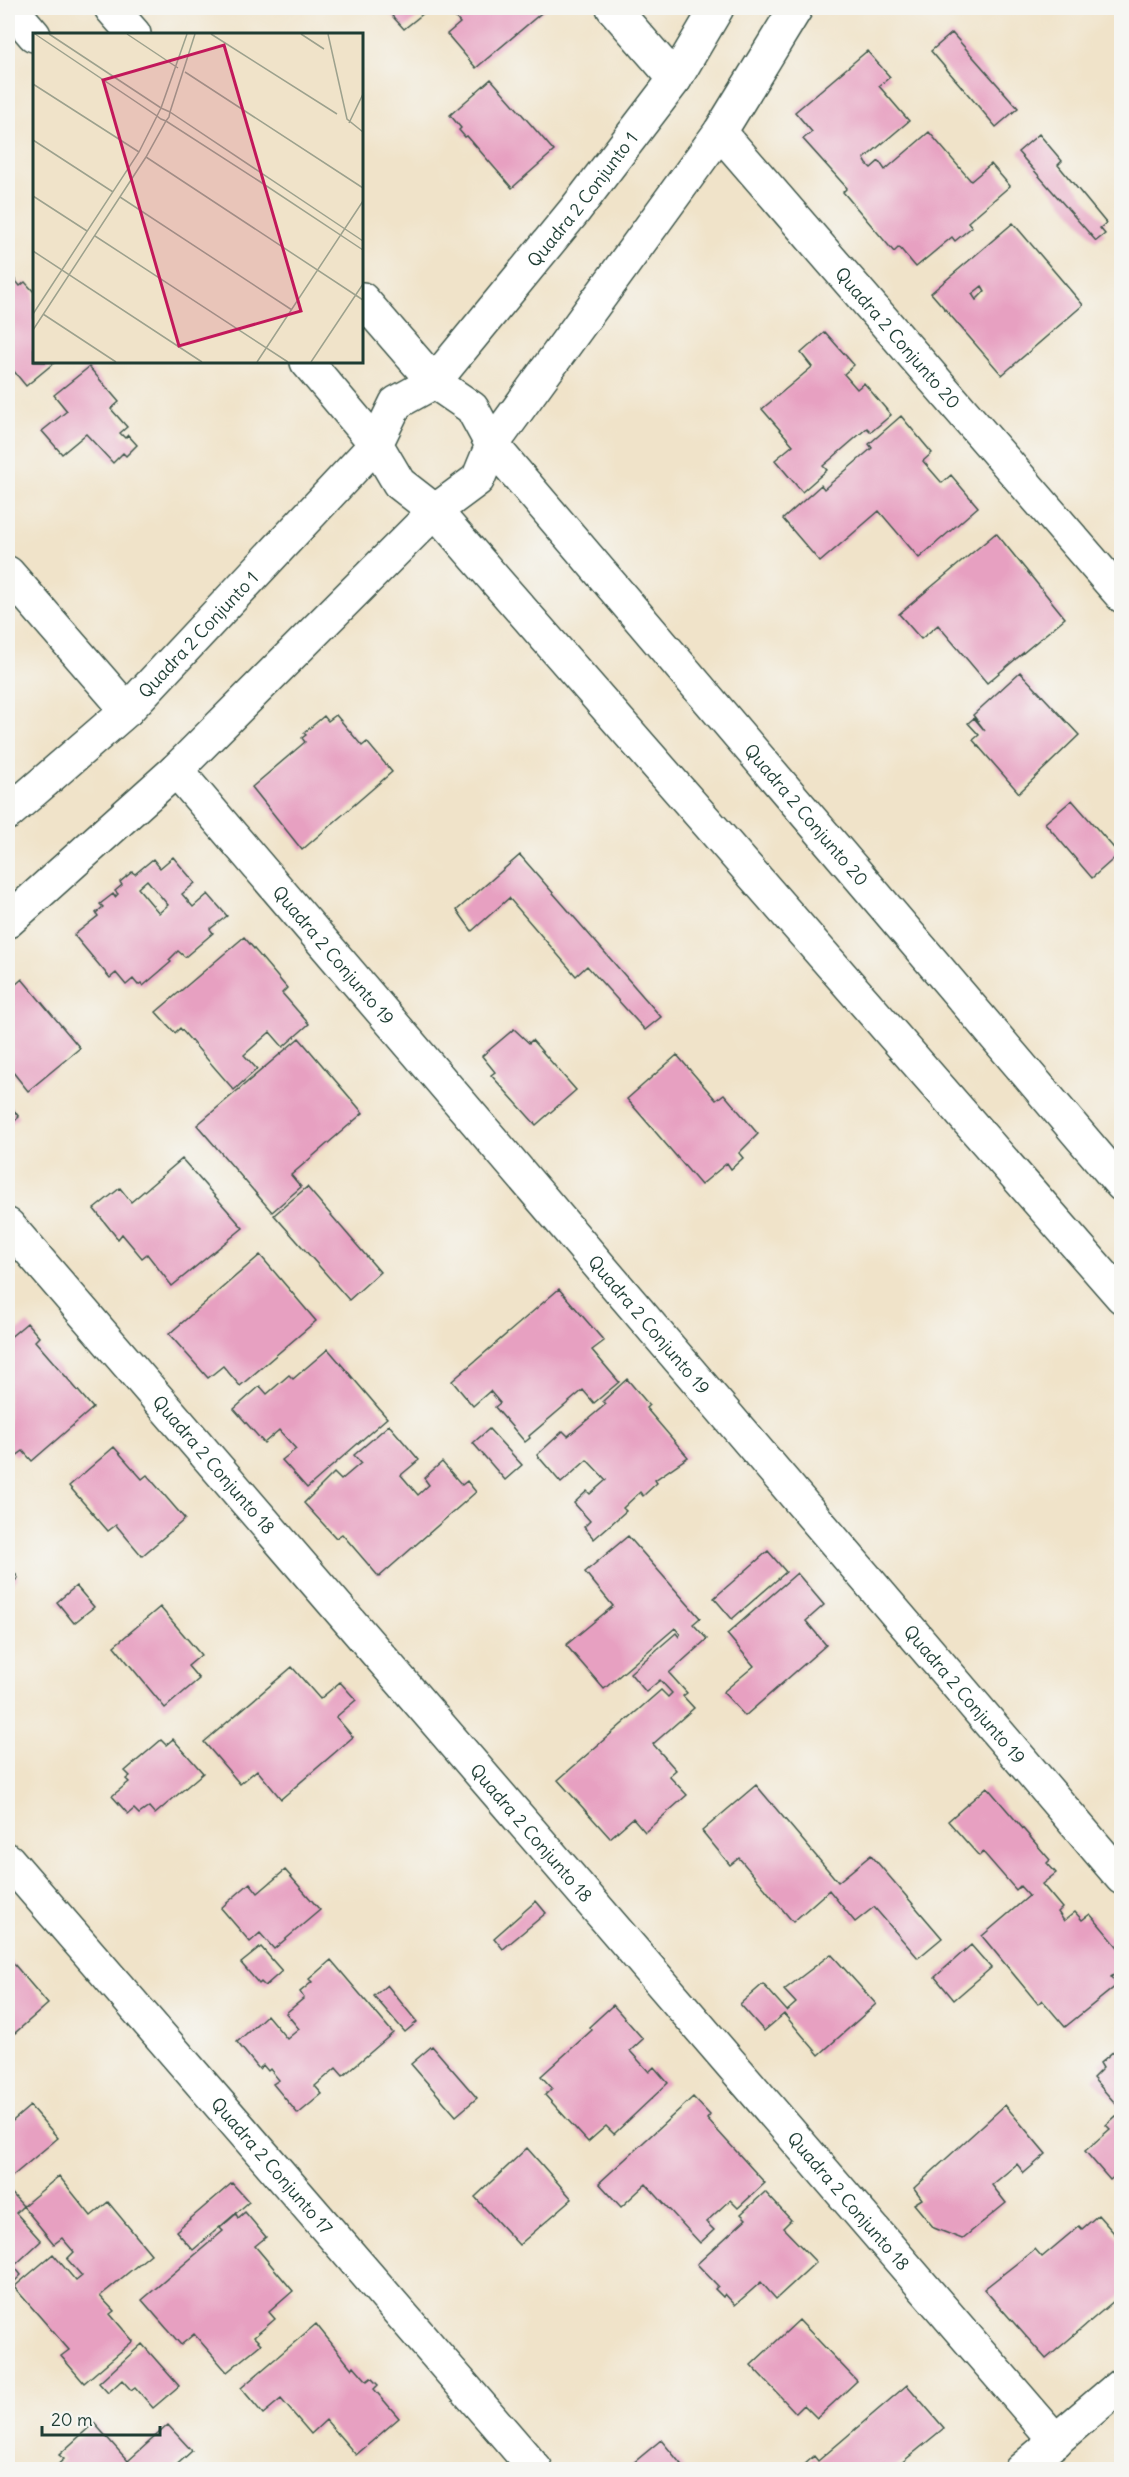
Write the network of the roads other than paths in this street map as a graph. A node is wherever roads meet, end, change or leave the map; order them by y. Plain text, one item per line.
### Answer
1 (11, 8) edge
2 (111, 8) edge
3 (613, 8) edge
4 (717, 8) edge
5 (796, 8) edge
6 (133, 33) edge
7 (33, 34) edge
8 (675, 79) junction
9 (720, 132) junction
10 (363, 300) edge
11 (308, 363) edge
12 (434, 382) junction
13 (376, 444) junction
14 (492, 445) junction
15 (435, 511) junction
16 (8, 573) edge
17 (1122, 596) edge
18 (126, 710) junction
19 (176, 770) junction
20 (8, 813) edge
21 (8, 921) edge
22 (1122, 1185) edge
23 (8, 1225) edge
24 (1122, 1297) edge
25 (8, 1860) edge
26 (1122, 1878) edge
27 (1122, 2384) edge
28 (1056, 2441) junction
29 (536, 2469) edge
30 (1021, 2469) edge

1 - 7 street
2 - 6 street
3 - 8 street
4 - 8 street, Quadra 2 Conjunto 1
5 - 9 street
8 - 12 street, Quadra 2 Conjunto 1
9 - 14 street
9 - 17 street, Quadra 2 Conjunto 20
10 - 12 street
11 - 13 street
12 - 13 street
12 - 14 street
13 - 15 street
13 - 18 street, Quadra 2 Conjunto 1
14 - 15 street
14 - 22 street, Quadra 2 Conjunto 20
15 - 19 street
15 - 24 street
16 - 18 street
18 - 20 street, Quadra 2 Conjunto 1
19 - 21 street
19 - 26 street, Quadra 2 Conjunto 19
23 - 28 street, Quadra 2 Conjunto 18
25 - 29 street, Quadra 2 Conjunto 17
27 - 28 street
28 - 30 street

